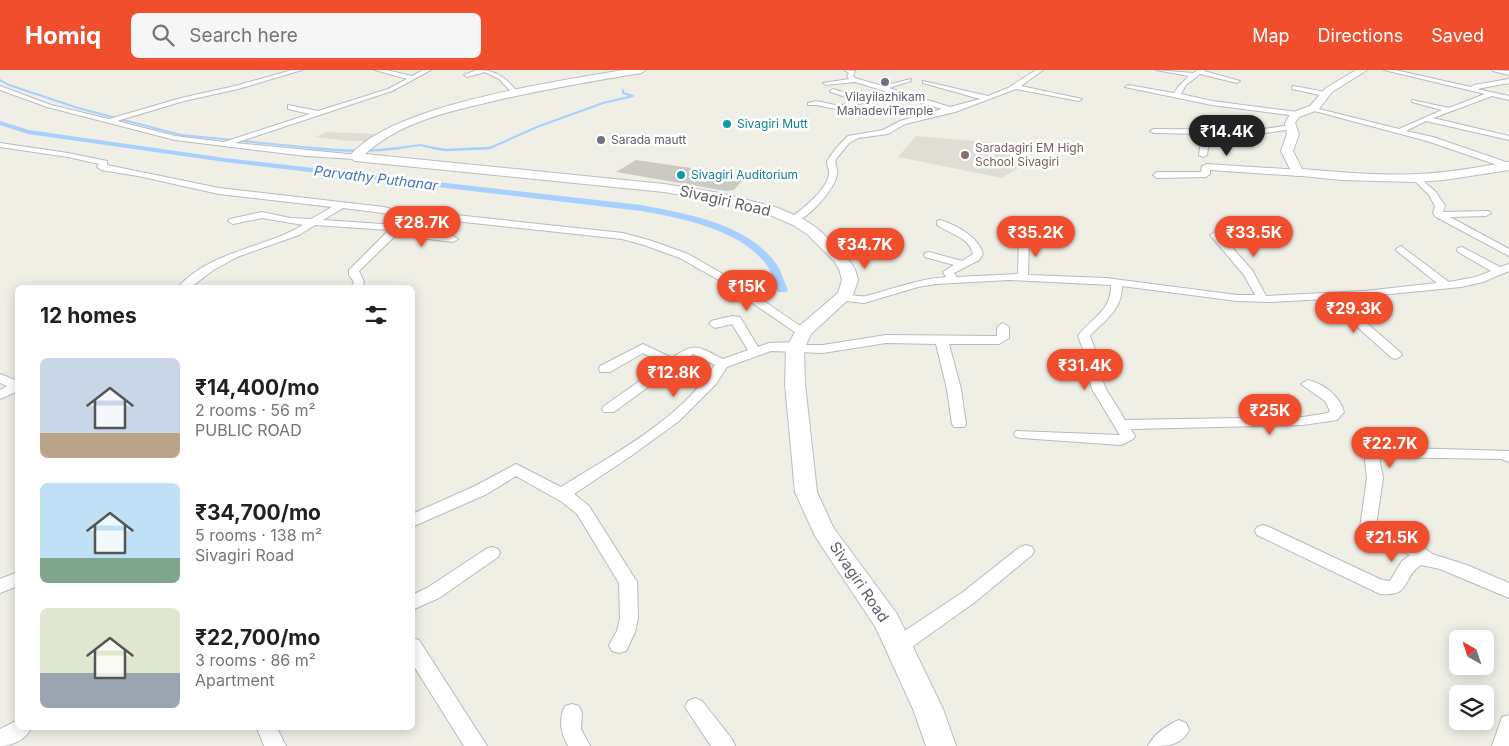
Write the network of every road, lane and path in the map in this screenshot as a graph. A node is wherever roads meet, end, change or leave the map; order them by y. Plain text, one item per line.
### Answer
1 (299, 70) edge
2 (378, 70) edge
3 (428, 70) edge
4 (485, 70) edge
5 (641, 70) edge
6 (847, 70) edge
7 (1040, 70) edge
8 (1159, 70) edge
9 (1362, 70) edge
10 (1387, 70) edge
11 (1495, 70) edge
12 (1197, 71) edge
13 (1509, 73) edge
14 (467, 75) dead end
15 (412, 78) dead end
16 (855, 80) junction
17 (908, 80) dead end
18 (1237, 81) dead end
19 (1509, 81) edge
20 (925, 82) dead end
21 (826, 84) dead end
22 (885, 87) junction
23 (1013, 87) junction
24 (1128, 87) dead end
25 (0, 88) edge
26 (1294, 88) dead end
27 (1466, 88) junction
28 (833, 91) dead end
29 (899, 92) junction
30 (516, 94) junction
31 (1325, 94) junction
32 (1492, 94) junction
33 (1178, 96) junction
34 (986, 98) junction
35 (1509, 98) edge
36 (1079, 99) dead end
37 (335, 100) dead end
38 (860, 100) junction
39 (1414, 101) dead end
40 (348, 103) junction
41 (810, 104) dead end
42 (291, 106) dead end
43 (1311, 109) junction
44 (952, 110) junction
45 (1449, 110) junction
46 (317, 114) junction
47 (1297, 114) junction
48 (1425, 118) junction
49 (109, 121) junction
50 (1290, 127) junction
51 (1400, 131) junction
52 (1154, 132) dead end
53 (1206, 132) junction
54 (1509, 138) edge
55 (224, 144) junction
56 (0, 145) edge
57 (361, 151) junction
58 (1203, 155) dead end
59 (1509, 166) edge
60 (1300, 173) junction
61 (1157, 175) dead end
62 (1416, 178) junction
63 (341, 205) junction
64 (1486, 214) dead end
65 (1439, 215) junction
66 (793, 220) junction
67 (233, 221) dead end
68 (422, 221) junction
69 (312, 222) junction
70 (940, 223) dead end
71 (396, 230) junction
72 (1215, 235) dead end
73 (1024, 238) dead end
74 (453, 239) dead end
75 (1401, 249) dead end
76 (1462, 250) dead end
77 (1509, 253) edge
78 (929, 255) dead end
79 (962, 264) junction
80 (1504, 269) edge
81 (1023, 277) junction
82 (953, 279) junction
83 (1116, 282) junction
84 (186, 285) edge
85 (358, 285) edge
86 (1447, 286) junction
87 (1329, 296) junction
88 (842, 298) junction
89 (1262, 299) junction
90 (715, 324) dead end
91 (1003, 327) dead end
92 (939, 340) junction
93 (798, 342) junction
94 (755, 351) junction
95 (1396, 355) dead end
96 (672, 362) junction
97 (722, 364) junction
98 (605, 369) dead end
99 (0, 378) edge
100 (1308, 384) dead end
101 (15, 385) edge
102 (15, 387) edge
103 (0, 394) edge
104 (609, 409) dead end
105 (959, 424) dead end
106 (1122, 424) junction
107 (1020, 434) dead end
108 (1509, 457) edge
109 (561, 495) junction
110 (415, 520) edge
111 (1263, 531) dead end
112 (1026, 551) dead end
113 (492, 553) dead end
114 (1426, 558) junction
115 (15, 580) edge
116 (0, 586) edge
117 (1509, 592) edge
118 (415, 602) edge
119 (619, 646) dead end
120 (898, 646) junction
121 (415, 651) edge
122 (695, 707) dead end
123 (572, 713) dead end
124 (1509, 724) edge
125 (18, 730) edge
126 (268, 730) edge
127 (1179, 730) dead end
128 (0, 740) edge
129 (275, 746) edge
130 (476, 746) edge
131 (579, 746) edge
132 (724, 746) edge
133 (941, 746) edge
134 (1159, 746) edge
135 (1503, 746) edge

1 - 49 street
2 - 15 street
3 - 40 street
4 - 14 street
4 - 30 street
5 - 30 main road
6 - 16 street
7 - 23 street
8 - 12 street
9 - 31 main road
10 - 27 street
11 - 13 street
12 - 18 street
12 - 33 street
16 - 21 street
16 - 22 street
17 - 22 street
19 - 27 street
20 - 34 street
22 - 29 street
23 - 34 street
23 - 36 street
24 - 33 street
25 - 49 street
26 - 31 street
27 - 32 street
28 - 38 street
29 - 38 street
29 - 44 street
30 - 57 main road
31 - 43 main road
32 - 35 street
32 - 45 street
33 - 47 street
34 - 44 street
37 - 40 street
38 - 41 street
39 - 45 street
40 - 46 street
42 - 46 street
43 - 47 main road
43 - 51 street
44 - 66 street
45 - 48 street
46 - 55 street
47 - 50 main road
48 - 51 street
48 - 54 street
49 - 55 street
50 - 53 street
50 - 60 main road
51 - 59 street
52 - 53 street
53 - 58 street
55 - 57 street
56 - 63 street
57 - 66 main road, Sivagiri Road
59 - 62 main road
60 - 61 street
60 - 62 main road
62 - 65 street
63 - 68 street
63 - 69 street
64 - 65 street
65 - 77 street
66 - 88 main road, Sivagiri Road
67 - 69 street
68 - 71 street
68 - 93 street
69 - 71 street
69 - 84 street
70 - 79 street
71 - 74 street
71 - 85 street
72 - 89 street
73 - 81 street
75 - 86 street
76 - 80 street
78 - 79 street
79 - 82 street
80 - 86 street
81 - 82 street
81 - 83 street
82 - 88 street
83 - 89 street
83 - 106 street
86 - 87 street
87 - 89 street
87 - 95 street
88 - 93 main road
90 - 94 street
91 - 92 street
92 - 93 street
92 - 105 street
93 - 94 street
93 - 120 main road, Sivagiri Road
94 - 97 street
96 - 97 street
96 - 98 street
96 - 104 street
97 - 109 street
99 - 101 street
100 - 106 street
102 - 103 street
106 - 107 street
108 - 114 street
109 - 110 street
109 - 119 street
111 - 114 street
112 - 120 street
113 - 118 street
114 - 117 street
115 - 116 street
120 - 133 main road, Sivagiri Road
121 - 130 street
122 - 132 street
123 - 131 street
124 - 135 street
125 - 128 street
126 - 129 street
127 - 134 street

